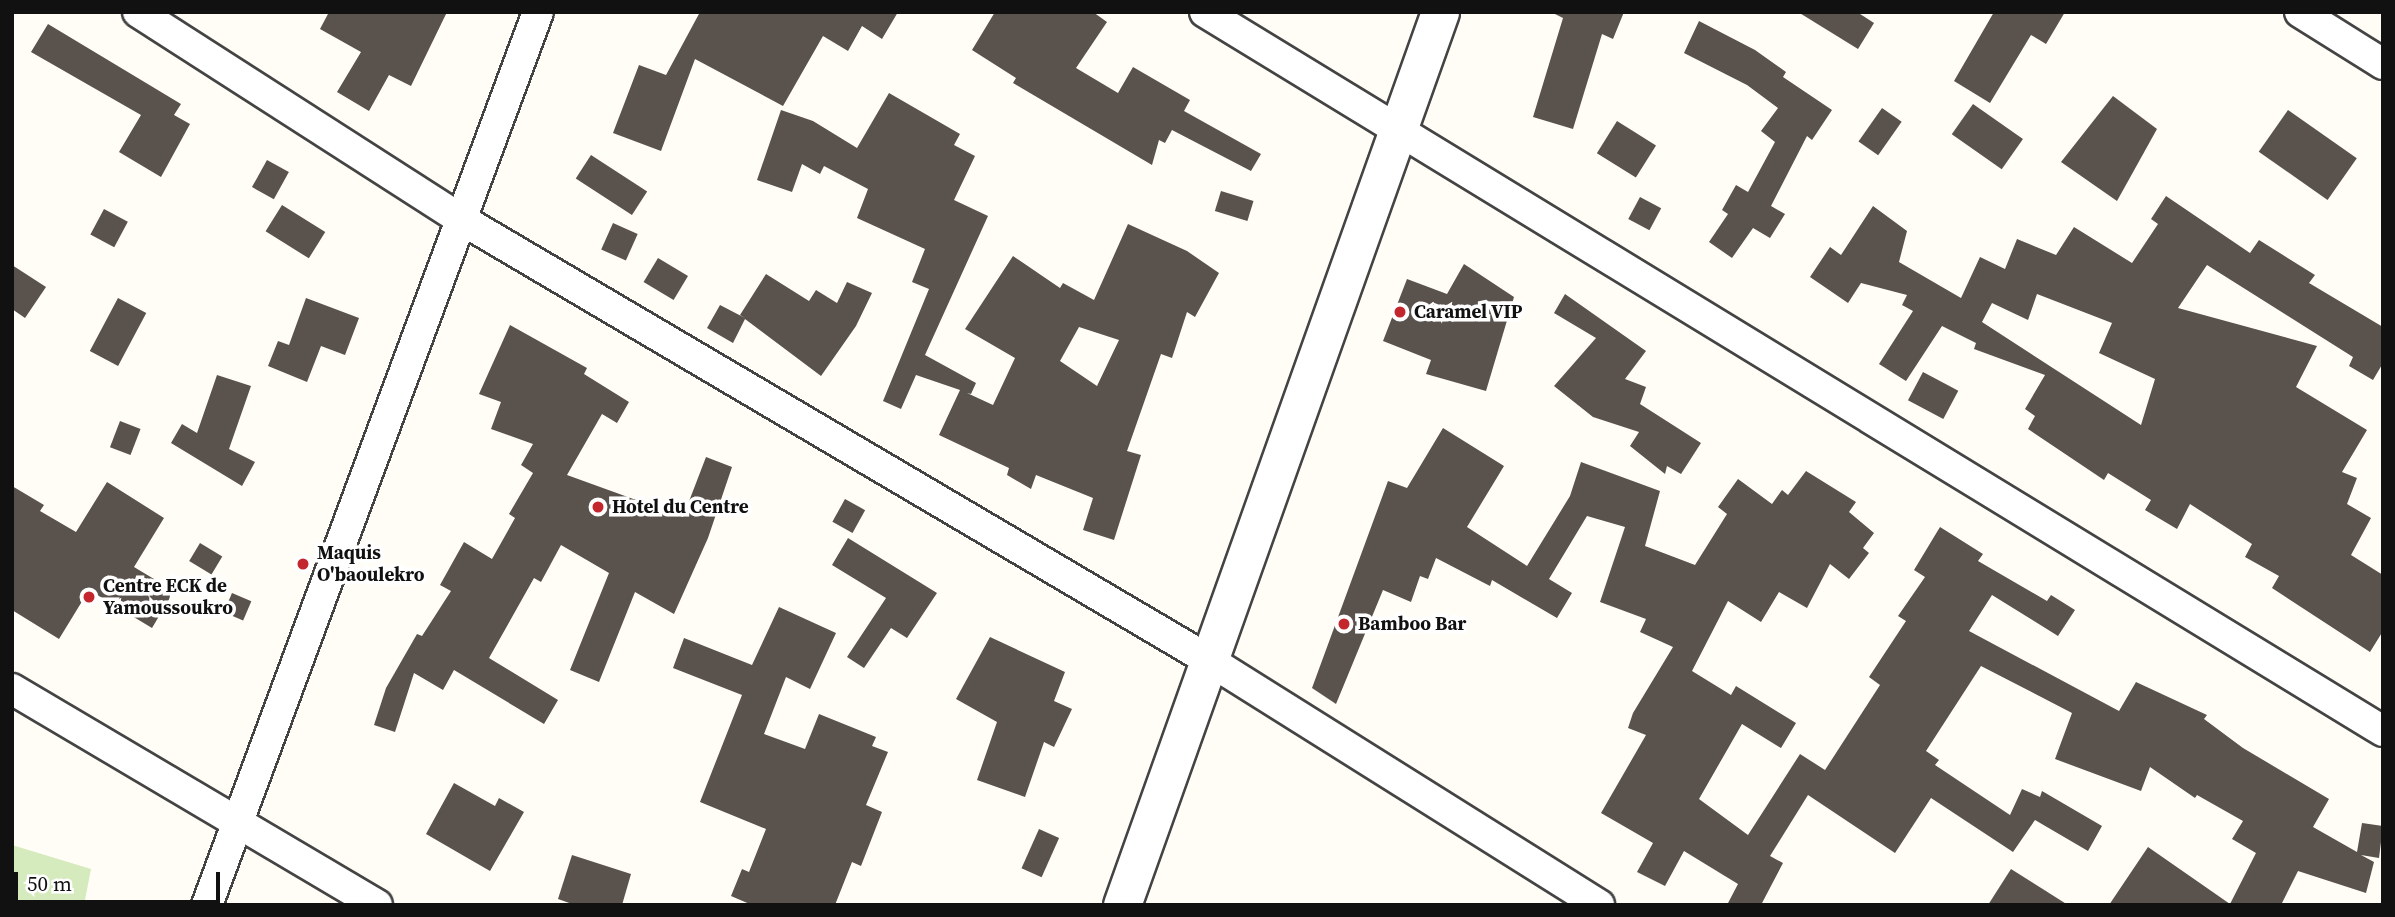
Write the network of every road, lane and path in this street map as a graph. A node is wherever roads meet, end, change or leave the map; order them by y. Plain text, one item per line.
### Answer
1 (138, 12) edge
2 (538, 12) edge
3 (1205, 12) edge
4 (1440, 12) edge
5 (2300, 12) edge
6 (2383, 64) edge
7 (1397, 130) junction
8 (459, 218) junction
9 (1207, 659) junction
10 (12, 689) edge
11 (2383, 731) edge
12 (237, 821) junction
13 (207, 905) edge
14 (377, 905) edge
15 (1122, 905) edge
16 (1599, 905) edge

1 - 8 street
2 - 8 street
3 - 7 street
4 - 7 street
5 - 6 street
7 - 9 street
7 - 11 street
8 - 9 street
8 - 12 street
9 - 15 street
9 - 16 street
10 - 12 street
12 - 13 street
12 - 14 street

